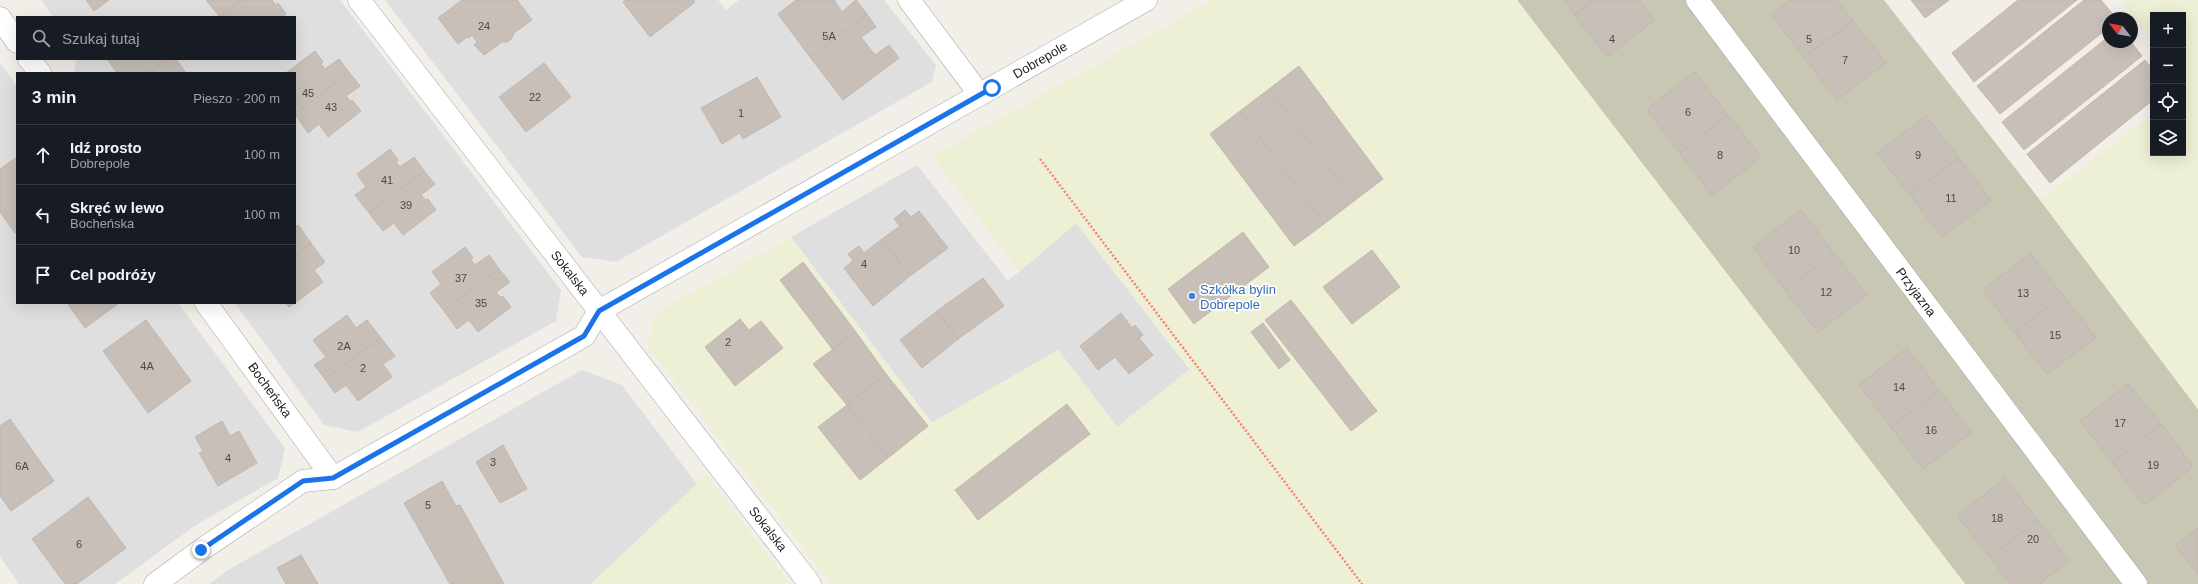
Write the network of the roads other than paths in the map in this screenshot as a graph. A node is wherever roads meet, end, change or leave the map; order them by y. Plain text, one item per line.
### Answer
1 (359, 0) edge
2 (909, 0) edge
3 (1146, 0) edge
4 (1697, 0) edge
5 (0, 18) edge
6 (16, 41) edge
7 (31, 60) edge
8 (39, 72) edge
9 (980, 94) junction
10 (207, 304) edge
11 (599, 311) junction
12 (333, 478) junction
13 (155, 584) edge
14 (810, 584) edge
15 (2136, 584) edge

1 - 11 street, Sokalska
2 - 9 street
3 - 9 street, Dobrepole
4 - 15 street, Przyjazna
5 - 6 street
7 - 8 street
9 - 11 street, Dobrepole
10 - 12 street, Bocheńska
11 - 12 street
11 - 14 street, Sokalska
12 - 13 street

